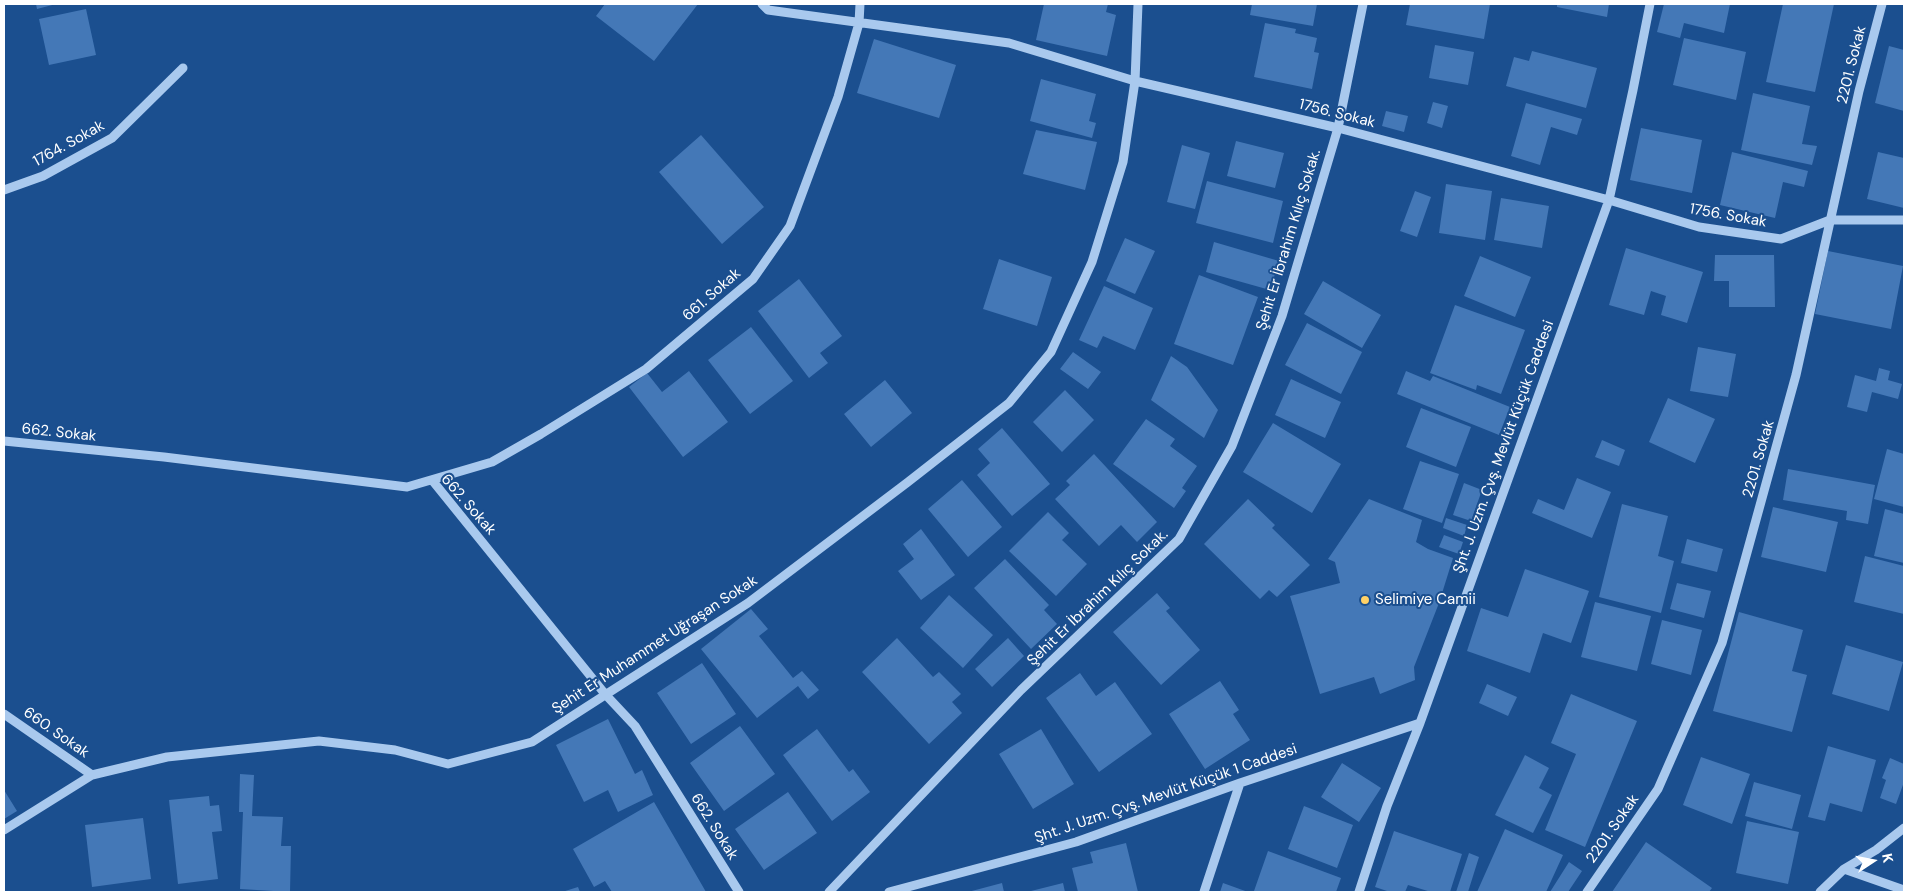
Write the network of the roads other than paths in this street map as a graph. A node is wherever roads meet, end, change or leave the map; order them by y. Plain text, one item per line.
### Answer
1 (762, 4) edge
2 (860, 4) edge
3 (1138, 4) edge
4 (1363, 4) edge
5 (1650, 4) edge
6 (1882, 4) edge
7 (859, 23) junction
8 (183, 68) dead end
9 (1135, 81) junction
10 (1338, 128) junction
11 (4, 190) edge
12 (1608, 200) junction
13 (1830, 220) junction
14 (1904, 220) edge
15 (4, 441) edge
16 (432, 480) junction
17 (605, 694) junction
18 (4, 714) edge
19 (1420, 723) junction
20 (92, 775) junction
21 (1240, 783) junction
22 (1904, 828) edge
23 (4, 830) edge
24 (1844, 869) junction
25 (1904, 890) edge
26 (739, 892) edge
27 (829, 892) edge
28 (889, 892) edge
29 (1204, 892) edge
30 (1359, 892) edge
31 (1587, 892) edge
32 (1820, 892) edge

1 - 7 street, 1756. Sokak
2 - 7 street, 661. Sokak
3 - 9 street, Şehit Er Muhammet Uğraşan Sokak
4 - 10 street, Şehit Er İbrahim Kılıç Sokak.
5 - 12 street, Şht. J. Uzm. Çvş. Mevlüt Küçük Caddesi
6 - 13 street, 2201. Sokak
7 - 9 street, 1756. Sokak
7 - 16 street, 661. Sokak
8 - 11 street, 1764. Sokak
9 - 10 street, 1756. Sokak
9 - 17 street, Şehit Er Muhammet Uğraşan Sokak
10 - 12 street, 1756. Sokak
10 - 27 street, Şehit Er İbrahim Kılıç Sokak.
12 - 13 street, 1756. Sokak
12 - 19 street, Şht. J. Uzm. Çvş. Mevlüt Küçük Caddesi
13 - 14 street, 1756. Sokak
13 - 31 street, 2201. Sokak
15 - 16 street, 662. Sokak
16 - 17 street, 662. Sokak
17 - 20 street, Şehit Er Muhammet Uğraşan Sokak
17 - 26 street, 662. Sokak
18 - 20 street, 660. Sokak
19 - 21 street, Şht. J. Uzm. Çvş. Mevlüt Küçük 1 Caddesi
19 - 30 street, Şht. J. Uzm. Çvş. Mevlüt Küçük Caddesi
20 - 23 street, Şehit Er Muhammet Uğraşan Sokak
21 - 28 street, Şht. J. Uzm. Çvş. Mevlüt Küçük 1 Caddesi
21 - 29 street
22 - 24 street
24 - 25 street
24 - 32 street

